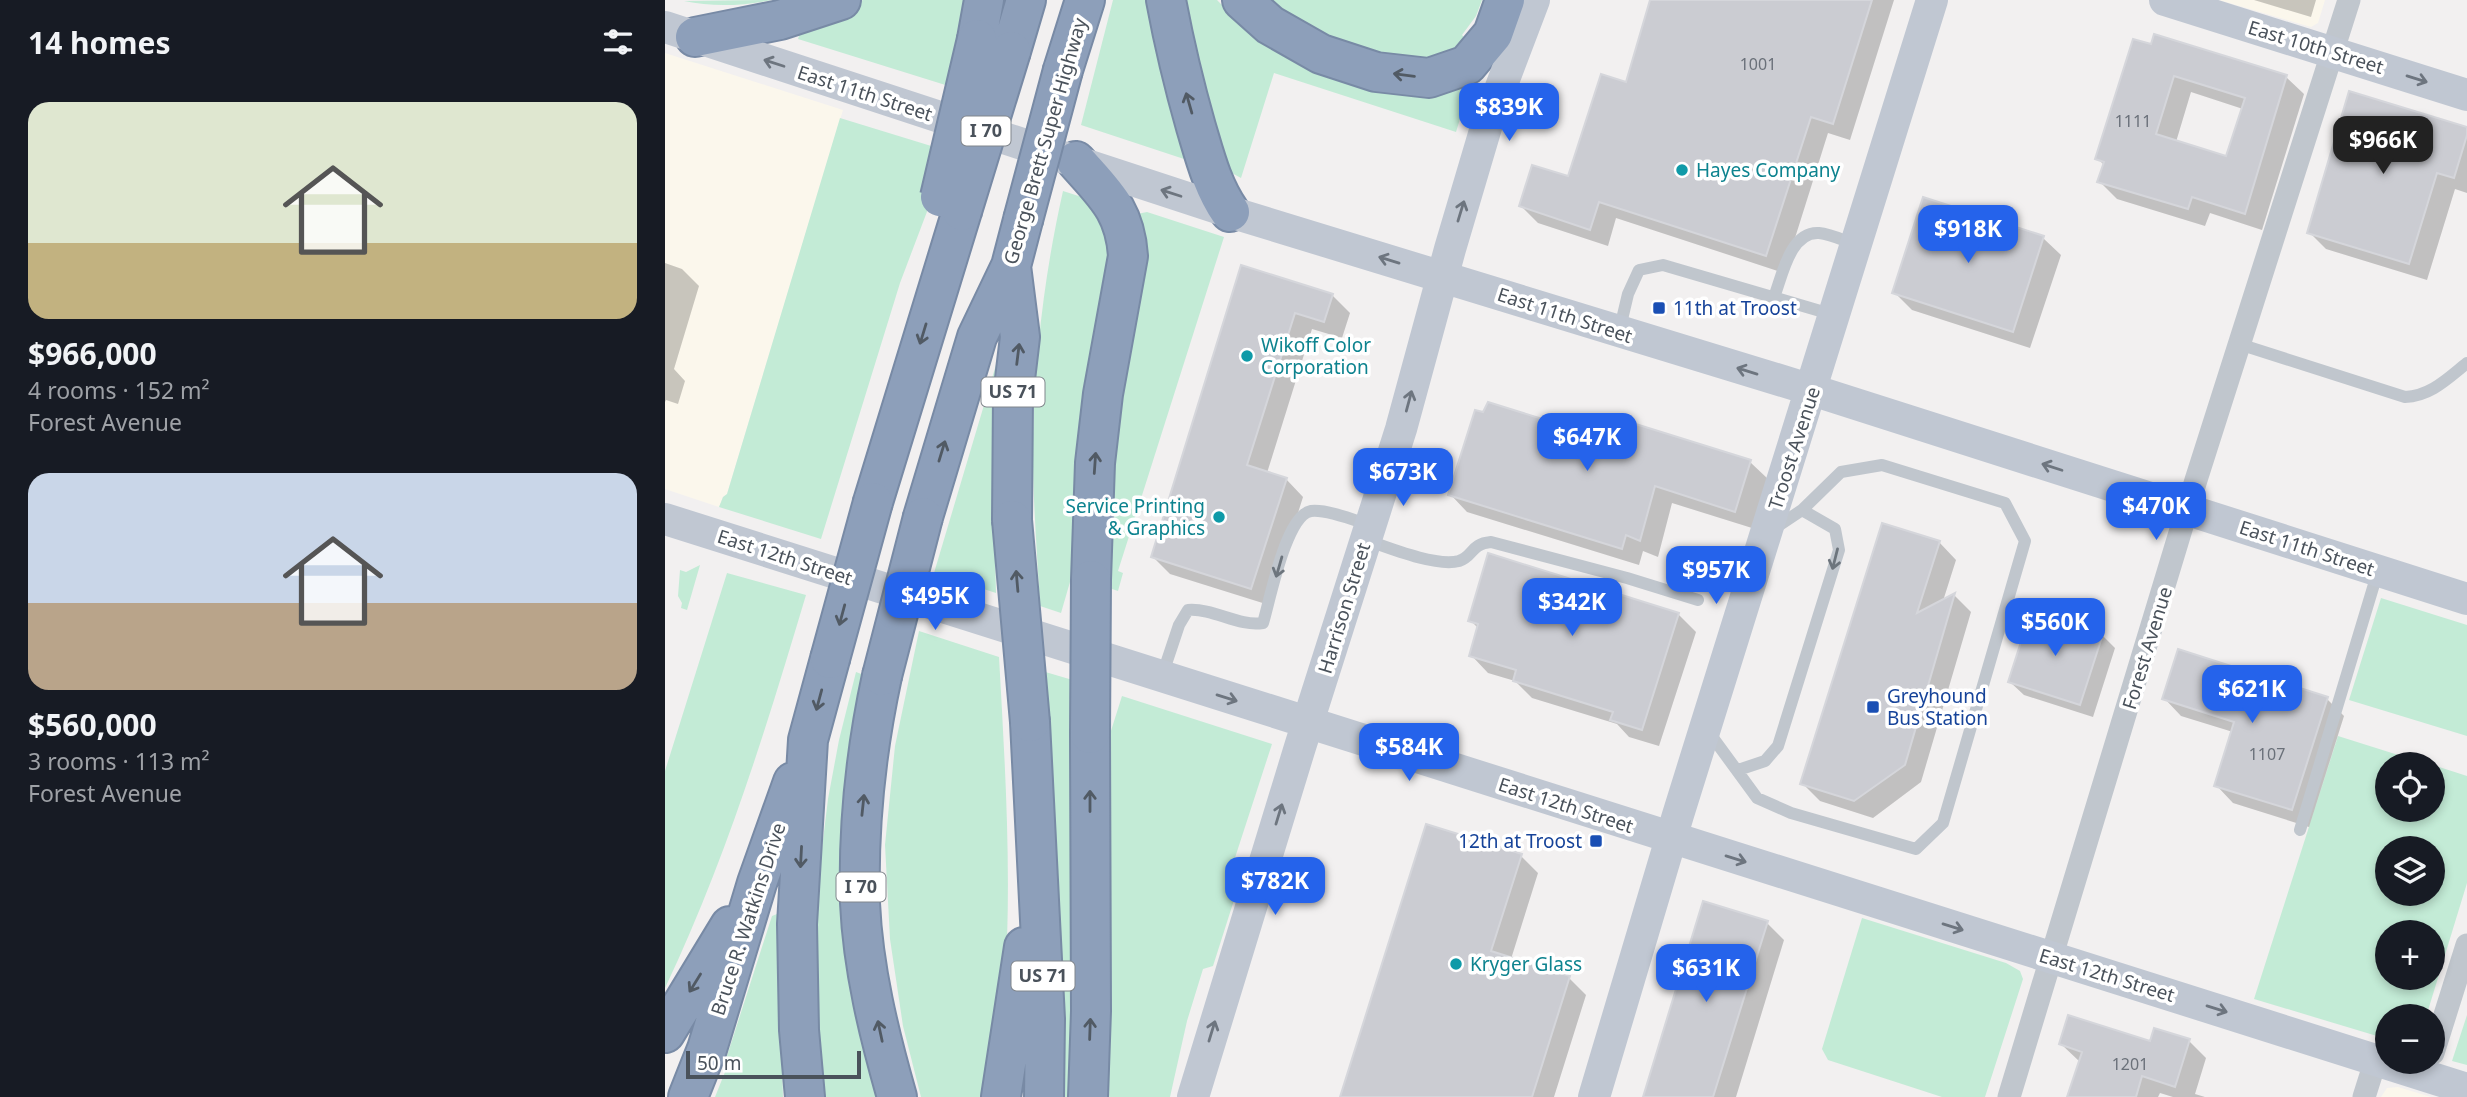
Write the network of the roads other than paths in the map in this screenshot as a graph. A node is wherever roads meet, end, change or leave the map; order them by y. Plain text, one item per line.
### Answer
1 (841, 0) edge
2 (984, 0) edge
3 (1027, 0) edge
4 (1085, 0) edge
5 (1166, 0) edge
6 (1242, 0) edge
7 (1505, 0) edge
8 (1534, 0) edge
9 (1932, 0) edge
10 (2165, 0) edge
11 (2349, 0) edge
12 (680, 32) edge
13 (994, 45) junction
14 (2332, 52) junction
15 (2467, 95) edge
16 (1076, 161) junction
17 (1230, 212) junction
18 (1857, 245) junction
19 (1011, 266) junction
20 (1443, 276) junction
21 (1775, 298) junction
22 (1835, 316) junction
23 (1618, 332) junction
24 (2239, 344) junction
25 (2467, 363) edge
26 (1812, 390) junction
27 (1802, 510) junction
28 (2188, 510) junction
29 (665, 519) edge
30 (1367, 532) junction
31 (1766, 534) junction
32 (2378, 570) junction
33 (2467, 599) edge
34 (1698, 600) dead end
35 (1162, 677) junction
36 (1308, 723) junction
37 (1705, 728) junction
38 (808, 740) junction
39 (1738, 770) junction
40 (2300, 830) dead end
41 (1671, 838) junction
42 (1037, 855) junction
43 (757, 883) junction
44 (2467, 945) edge
45 (2053, 958) junction
46 (2445, 1014) edge
47 (669, 1026) edge
48 (2375, 1059) edge
49 (2375, 1062) edge
50 (2445, 1074) edge
51 (2467, 1088) edge
52 (688, 1097) edge
53 (805, 1097) edge
54 (897, 1097) edge
55 (1001, 1097) edge
56 (1044, 1097) edge
57 (1088, 1097) edge
58 (1193, 1097) edge
59 (1594, 1097) edge
60 (2009, 1097) edge
61 (2364, 1097) edge

1 - 12 highway
2 - 13 highway
3 - 13 highway
4 - 19 highway, George Brett Super Highway / I 70, bridge
17 -> 5 highway
7 -> 6 highway
20 -> 8 main road, Harrison Street
9 - 18 main road, Troost Avenue
10 - 14 main road, East 10th Street
11 - 14 street, Forest Avenue
16 -> 12 main road, East 11th Street
13 -> 38 highway, bridge
14 -> 15 main road, East 10th Street
14 - 24 street, Forest Avenue
17 -> 16 main road, East 11th Street
57 -> 16 highway, bridge
20 -> 17 main road, East 11th Street
18 - 21 lane
18 - 22 main road, Troost Avenue
42 -> 19 highway, US 71, bridge
54 -> 19 highway, George Brett Super Highway / I 70, bridge
20 - 23 main road, East 11th Street
30 -> 20 main road, Harrison Street
21 - 22 lane
21 - 23 lane
22 - 26 main road, Troost Avenue
26 -> 23 main road, East 11th Street
24 - 25 lane
24 - 28 street, Forest Avenue
28 -> 26 main road, East 11th Street
26 - 31 main road, Troost Avenue
27 - 31 lane
27 -> 39 lane
27 - 39 lane
28 - 32 main road, East 11th Street
28 - 45 street, Forest Avenue
29 - 35 main road, East 12th Street
30 - 34 lane
30 -> 35 lane
30 - 36 main road, Harrison Street
31 - 37 main road, Troost Avenue
32 - 33 main road, East 11th Street
32 - 40 lane
35 -> 36 main road, East 12th Street
36 - 41 main road, East 12th Street
58 -> 36 main road, Harrison Street
37 - 39 lane
37 - 41 main road, Troost Avenue
38 - 43 highway, Bruce R. Watkins Drive
38 -> 53 highway
41 -> 45 main road, East 12th Street
41 - 59 main road, Troost Avenue
42 - 55 highway
42 - 56 highway, US 71
43 -> 47 highway
43 - 52 highway, Bruce R. Watkins Drive
44 - 46 street
45 -> 48 main road, East 12th Street
45 - 60 street, Forest Avenue
49 - 61 street
50 - 51 main road, East 12th Street

